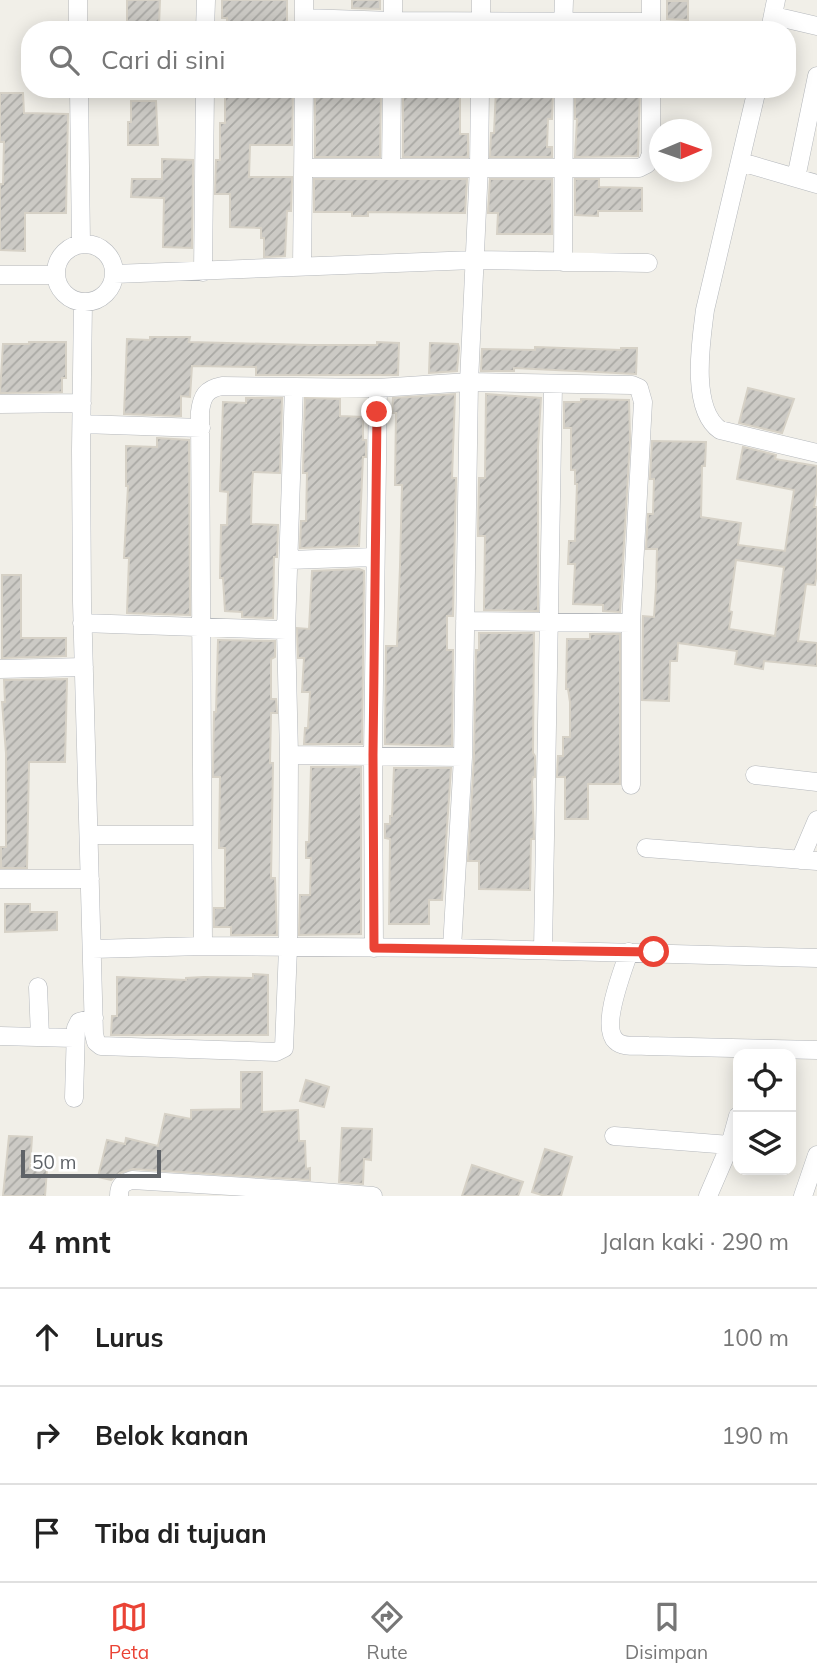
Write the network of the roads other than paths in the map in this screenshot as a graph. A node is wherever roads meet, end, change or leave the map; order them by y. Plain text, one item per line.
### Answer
1 (78, 0) edge
2 (205, 0) edge
3 (393, 0) edge
4 (481, 0) edge
5 (564, 0) edge
6 (651, 0) edge
7 (773, 15) edge
8 (304, 16) edge
9 (78, 21) edge
10 (205, 21) edge
11 (353, 21) edge
12 (393, 21) edge
13 (481, 21) edge
14 (563, 21) edge
15 (651, 21) edge
16 (817, 26) edge
17 (817, 76) edge
18 (79, 98) edge
19 (205, 98) edge
20 (304, 98) edge
21 (392, 98) edge
22 (480, 98) edge
23 (564, 98) edge
24 (651, 98) edge
25 (755, 98) edge
26 (741, 162) junction
27 (479, 166) junction
28 (391, 167) junction
29 (564, 167) junction
30 (303, 168) junction
31 (796, 178) junction
32 (817, 184) edge
33 (80, 244) junction
34 (474, 260) junction
35 (563, 262) junction
36 (648, 263) dead end
37 (302, 267) junction
38 (203, 272) junction
39 (114, 274) junction
40 (0, 275) edge
41 (56, 275) junction
42 (83, 302) junction
43 (468, 382) junction
44 (553, 385) junction
45 (295, 387) junction
46 (378, 388) junction
47 (82, 403) junction
48 (0, 404) edge
49 (82, 424) junction
50 (201, 428) junction
51 (817, 453) edge
52 (374, 557) junction
53 (289, 560) junction
54 (465, 621) junction
55 (548, 622) junction
56 (82, 623) junction
57 (631, 623) junction
58 (201, 627) junction
59 (286, 630) junction
60 (84, 667) junction
61 (0, 669) edge
62 (289, 755) junction
63 (373, 755) junction
64 (463, 757) junction
65 (755, 775) dead end
66 (817, 782) edge
67 (631, 785) dead end
68 (817, 820) edge
69 (89, 835) junction
70 (202, 835) junction
71 (646, 848) dead end
72 (808, 860) edge
73 (0, 879) edge
74 (90, 879) junction
75 (203, 946) junction
76 (288, 948) junction
77 (374, 948) junction
78 (452, 948) junction
79 (92, 949) junction
80 (543, 950) junction
81 (629, 952) junction
82 (817, 958) edge
83 (38, 987) dead end
84 (94, 1018) junction
85 (0, 1036) edge
86 (40, 1037) junction
87 (74, 1038) junction
88 (817, 1049) edge
89 (733, 1050) edge
90 (796, 1050) edge
91 (74, 1098) dead end
92 (733, 1134) edge
93 (614, 1136) dead end
94 (730, 1144) junction
95 (817, 1155) edge
96 (294, 1193) edge
97 (119, 1196) edge
98 (373, 1196) edge
99 (708, 1196) edge
100 (803, 1196) edge

1 - 9 street
2 - 10 street
3 - 12 street
4 - 13 street
5 - 14 street
6 - 15 street
7 - 16 street
8 - 11 street
17 - 31 street
18 - 33 street
19 - 38 street
20 - 30 street
21 - 28 street
22 - 27 street
23 - 29 street
24 - 29 street
25 - 26 street
26 - 31 street
26 - 51 street
27 - 28 street
27 - 29 street
27 - 34 street
28 - 30 street
29 - 35 street
30 - 37 street
31 - 32 street
33 - 39 street
33 - 41 street
34 - 35 street
34 - 37 street
34 - 43 street
35 - 36 street
37 - 38 street
38 - 39 street
39 - 42 street
40 - 41 street
41 - 42 street
42 - 47 street
43 - 44 street
43 - 46 street
43 - 54 street
44 - 55 street
44 - 57 street
45 - 46 street
45 - 50 street
45 - 53 street
46 - 52 street
47 - 48 street
47 - 49 street
49 - 50 street
49 - 56 street
50 - 58 street
52 - 53 street
52 - 63 street
53 - 59 street
54 - 55 street
54 - 64 street
55 - 57 street
55 - 80 street
56 - 58 street
56 - 60 street
57 - 67 street
58 - 59 street
58 - 70 street
59 - 62 street
60 - 61 street
60 - 69 street
62 - 63 street
62 - 76 street
63 - 64 street
63 - 77 street
64 - 78 street
65 - 66 street
68 - 72 street
69 - 70 street
69 - 74 street
70 - 75 street
71 - 72 street
73 - 74 street
74 - 79 street
75 - 76 street
75 - 79 street
76 - 77 street
76 - 84 street
77 - 78 street
78 - 80 street
79 - 84 street
80 - 81 street
81 - 82 street
81 - 89 street
83 - 86 street
84 - 87 street
85 - 86 street
86 - 87 street
87 - 91 street
88 - 90 street
92 - 94 street
93 - 94 street
94 - 99 street
95 - 100 street
96 - 97 street
96 - 98 street

